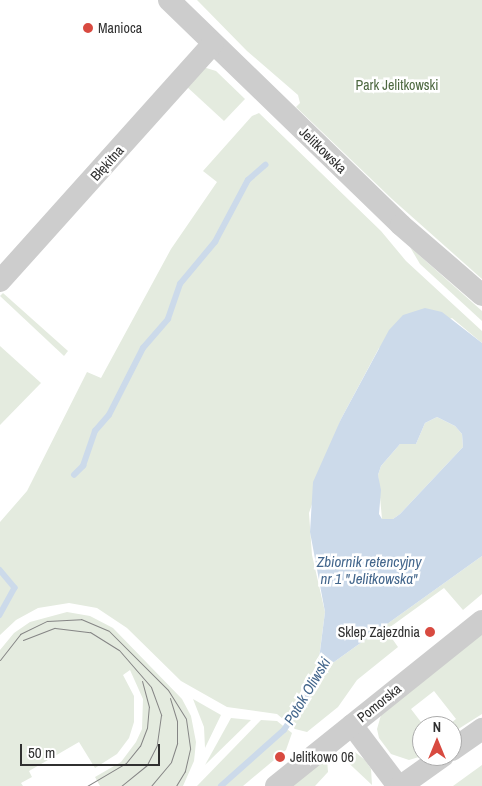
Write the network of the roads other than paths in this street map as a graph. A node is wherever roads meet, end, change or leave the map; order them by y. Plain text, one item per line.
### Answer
1 (169, 0) edge
2 (213, 44) junction
3 (0, 281) edge
4 (482, 295) edge
5 (482, 620) edge
6 (352, 725) junction
7 (482, 729) edge
8 (462, 743) edge
9 (429, 766) edge
10 (276, 786) edge
11 (400, 786) edge

1 - 2 street, Jelitkowska
2 - 3 street, Błękitna
2 - 4 street, Jelitkowska
5 - 6 street, Pomorska
6 - 10 street, Pomorska
6 - 11 street
7 - 8 street
9 - 11 street

